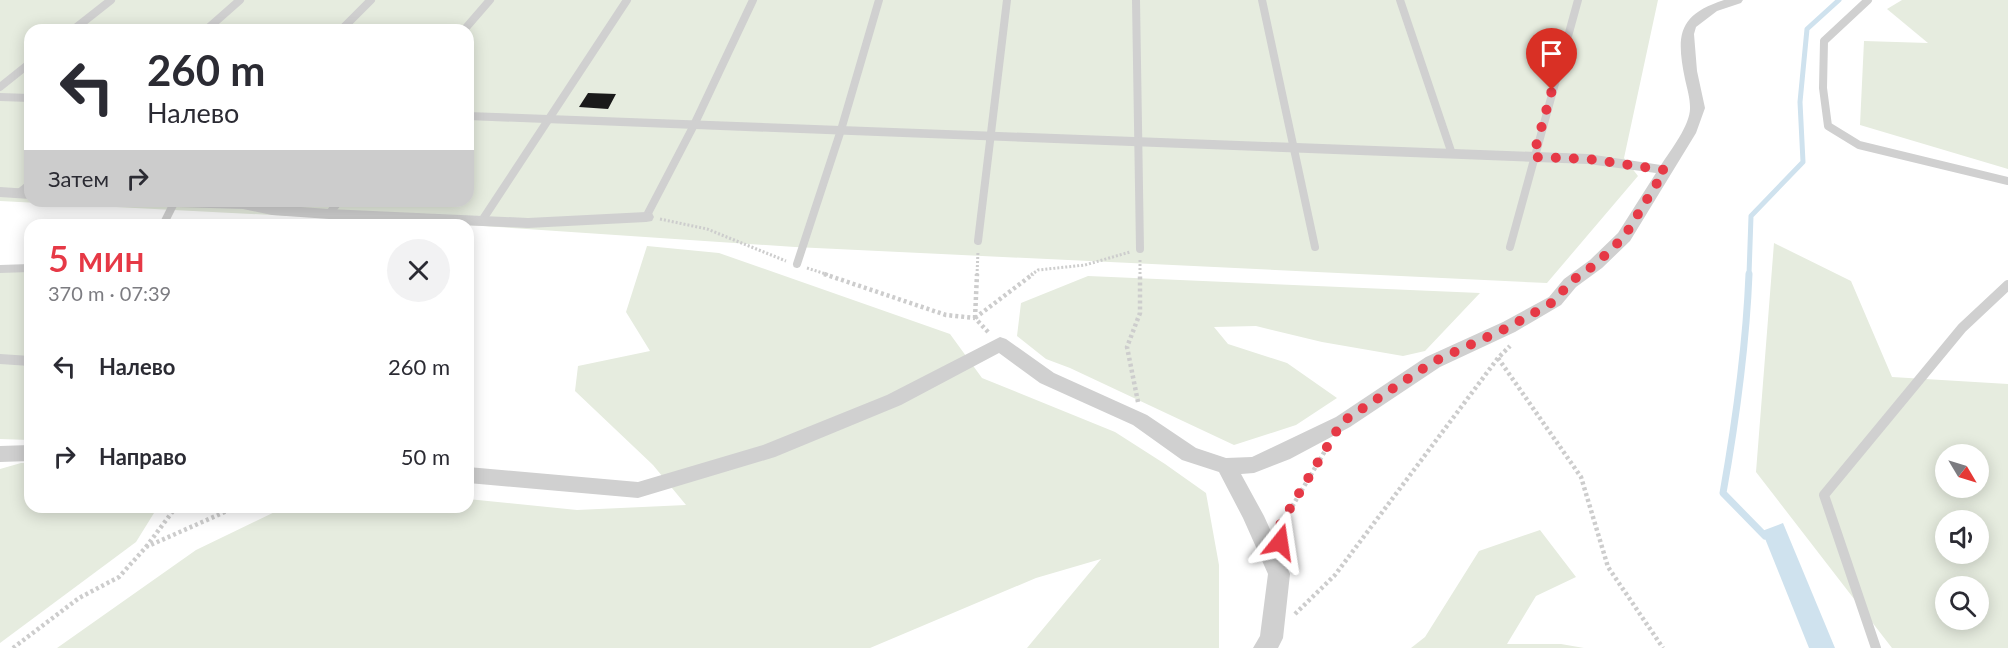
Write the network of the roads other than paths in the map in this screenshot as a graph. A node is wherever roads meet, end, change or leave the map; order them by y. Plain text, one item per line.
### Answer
1 (111, 0) edge
2 (240, 0) edge
3 (371, 0) edge
4 (490, 0) edge
5 (627, 0) edge
6 (753, 0) edge
7 (879, 0) edge
8 (1007, 0) edge
9 (1136, 0) edge
10 (1262, 0) edge
11 (1400, 0) edge
12 (1578, 0) edge
13 (1737, 0) edge
14 (1868, 0) edge
15 (81, 24) edge
16 (213, 24) edge
17 (346, 24) edge
18 (469, 24) edge
19 (24, 68) edge
20 (0, 87) edge
21 (0, 97) edge
22 (24, 98) edge
23 (474, 116) edge
24 (551, 119) junction
25 (694, 125) junction
26 (841, 130) junction
27 (990, 136) junction
28 (1140, 143) junction
29 (1292, 148) junction
30 (1452, 154) junction
31 (1533, 157) junction
32 (1665, 170) junction
33 (2008, 182) edge
34 (24, 190) edge
35 (0, 192) edge
36 (258, 207) edge
37 (334, 208) edge
38 (646, 217) joint
39 (483, 219) junction
40 (978, 242) road end
41 (1315, 247) dead end
42 (1510, 247) dead end
43 (1140, 249) road end
44 (797, 264) road end
45 (24, 268) edge
46 (0, 269) edge
47 (2008, 285) edge
48 (0, 359) edge
49 (24, 361) edge
50 (24, 453) edge
51 (0, 454) edge
52 (1226, 466) junction
53 (474, 476) edge
54 (1268, 643) edge
55 (1876, 648) edge

1 - 15 lane
2 - 16 lane
3 - 17 lane
4 - 18 lane
5 - 24 lane
6 - 25 lane
7 - 26 lane
8 - 27 lane
9 - 28 lane
10 - 29 lane
11 - 30 lane
12 - 31 lane
13 - 32 street
14 - 33 lane
19 - 20 lane
21 - 22 lane
23 - 24 street
24 - 25 street
24 - 39 lane
25 - 26 street
25 - 38 lane
26 - 27 street
26 - 44 lane
27 - 28 street
27 - 40 lane
28 - 29 street
28 - 43 lane
29 - 30 street
29 - 41 lane
30 - 31 street
31 - 32 street
31 - 42 lane
32 - 52 street
34 - 35 street
36 - 37 street
37 - 39 street
38 - 39 street
45 - 46 lane
47 - 55 lane
48 - 49 lane
50 - 51 street
52 - 53 street
52 - 54 street

